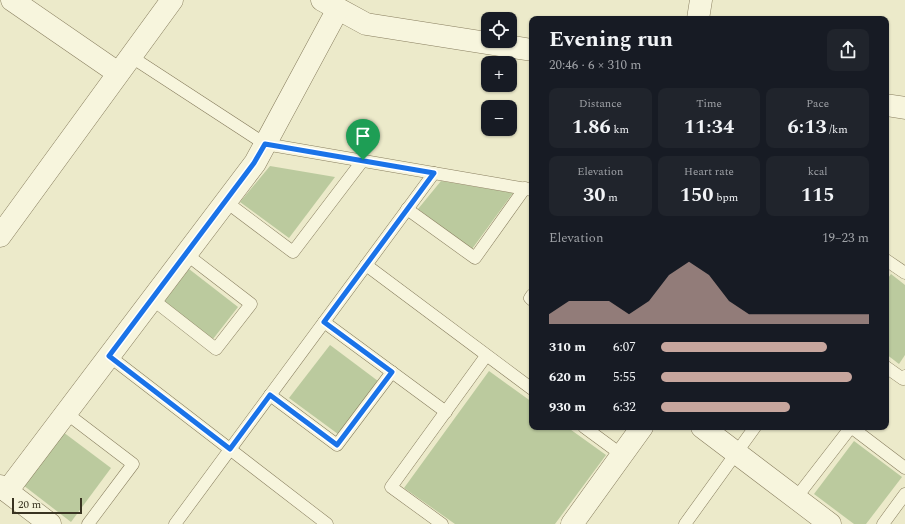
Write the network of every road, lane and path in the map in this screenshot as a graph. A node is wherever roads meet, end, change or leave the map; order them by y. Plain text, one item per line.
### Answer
1 (12, 0) edge
2 (172, 0) edge
3 (701, 0) edge
4 (330, 5) edge
5 (698, 16) edge
6 (529, 50) edge
7 (124, 65) junction
8 (889, 105) edge
9 (905, 108) edge
10 (265, 144) junction
11 (363, 160) junction
12 (434, 173) junction
13 (529, 189) edge
14 (225, 201) junction
15 (407, 209) junction
16 (0, 236) edge
17 (186, 254) junction
18 (889, 262) edge
19 (366, 265) junction
20 (905, 273) edge
21 (152, 299) junction
22 (324, 322) junction
23 (109, 356) junction
24 (486, 356) junction
25 (889, 369) edge
26 (392, 372) junction
27 (905, 376) edge
28 (529, 387) edge
29 (270, 395) junction
30 (446, 412) junction
31 (66, 413) junction
32 (588, 430) edge
33 (640, 430) edge
34 (706, 430) edge
35 (753, 430) edge
36 (849, 430) edge
37 (855, 430) edge
38 (230, 449) junction
39 (736, 453) junction
40 (622, 455) junction
41 (905, 468) edge
42 (4, 488) edge
43 (905, 494) edge
44 (796, 498) junction
45 (687, 523) edge
46 (50, 524) edge
47 (88, 524) edge
48 (175, 524) edge
49 (327, 524) edge
50 (442, 524) edge
51 (572, 524) edge
52 (830, 524) edge
53 (883, 524) edge

1 - 7 street
2 - 7 street
3 - 5 street
4 - 6 street
4 - 10 street
7 - 10 lane
7 - 16 street
8 - 9 street
10 - 11 lane
10 - 14 street
11 - 12 lane
11 - 14 lane
12 - 13 lane
12 - 15 lane
13 - 15 lane
14 - 17 street
15 - 19 lane
17 - 21 street
17 - 21 lane
18 - 20 lane
19 - 22 lane
19 - 24 lane
21 - 23 street
22 - 26 lane
22 - 29 lane
23 - 31 street
23 - 38 lane
24 - 28 lane
24 - 30 lane
25 - 27 lane
26 - 29 lane
26 - 30 lane
29 - 38 lane
30 - 50 lane
31 - 42 street
31 - 47 lane
32 - 40 lane
33 - 40 street
34 - 39 street
35 - 39 lane
36 - 44 lane
37 - 41 lane
38 - 48 lane
38 - 49 lane
39 - 44 street
39 - 45 lane
40 - 51 street
42 - 46 street
43 - 53 lane
44 - 52 street

